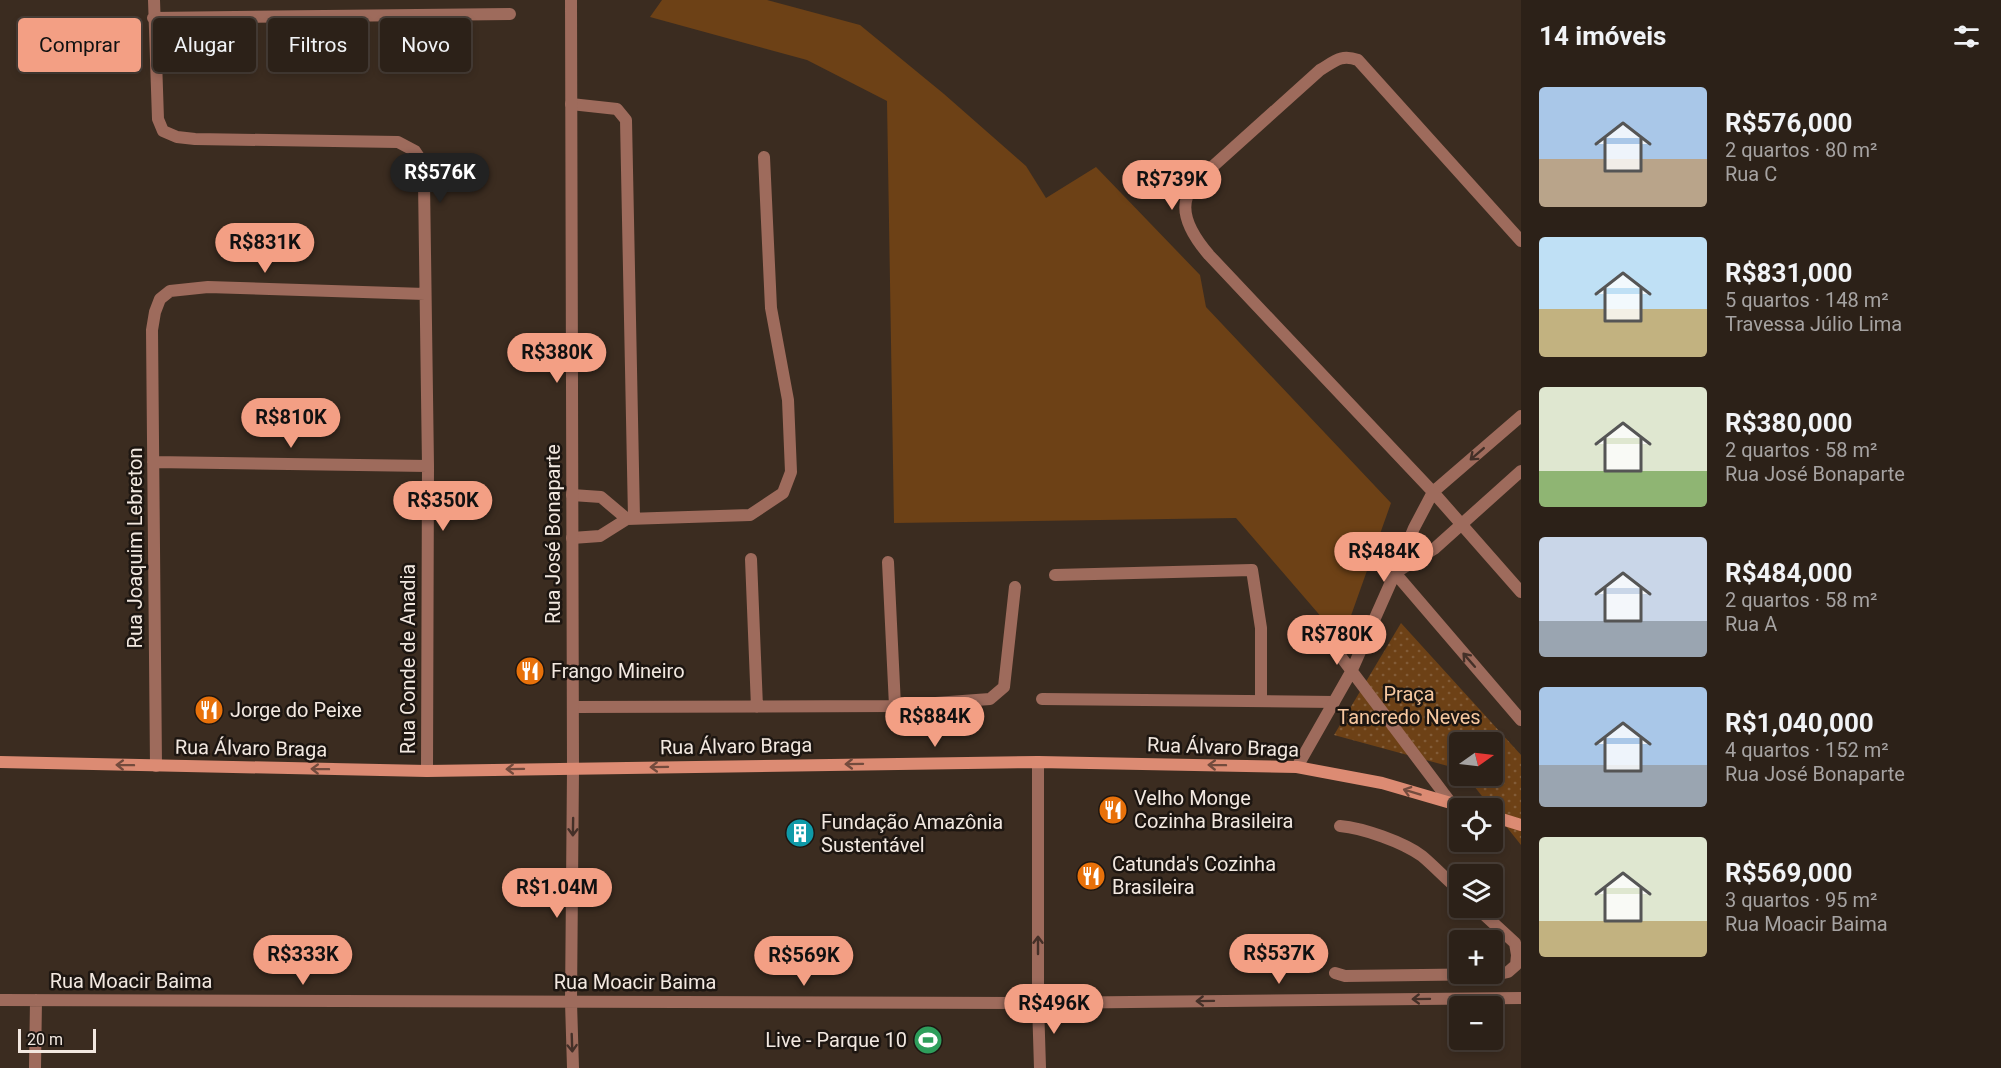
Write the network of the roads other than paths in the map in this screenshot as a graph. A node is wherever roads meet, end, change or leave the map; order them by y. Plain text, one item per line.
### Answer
1 (154, 0) edge
2 (571, 0) edge
3 (510, 14) dead end
4 (153, 18) joint
5 (156, 72) edge
6 (571, 104) junction
7 (764, 157) dead end
8 (1521, 241) edge
9 (425, 294) junction
10 (1521, 416) edge
11 (153, 462) junction
12 (428, 466) junction
13 (1521, 471) edge
14 (1433, 492) junction
15 (572, 495) junction
16 (631, 518) junction
17 (1461, 523) junction
18 (572, 538) junction
19 (751, 559) dead end
20 (888, 562) dead end
21 (1395, 573) junction
22 (1055, 575) dead end
23 (1014, 587) dead end
24 (1521, 592) edge
25 (1314, 621) dead end
26 (1351, 672) junction
27 (1042, 699) dead end
28 (1261, 700) junction
29 (1334, 702) junction
30 (757, 706) junction
31 (895, 706) junction
32 (573, 707) junction
33 (1521, 720) edge
34 (0, 762) edge
35 (1038, 762) junction
36 (156, 766) junction
37 (1297, 767) junction
38 (573, 769) junction
39 (427, 771) junction
40 (1449, 800) edge
41 (1449, 802) edge
42 (1503, 819) edge
43 (1521, 825) edge
44 (1340, 826) dead end
45 (1449, 881) edge
46 (1490, 918) edge
47 (1518, 940) edge
48 (1335, 973) dead end
49 (1521, 998) edge
50 (0, 1000) edge
51 (36, 1000) junction
52 (571, 1002) junction
53 (1038, 1003) junction
54 (35, 1068) edge
55 (573, 1068) edge
56 (1040, 1068) edge

1 - 4 street
2 - 6 street, Rua José Bonaparte
3 - 4 street
5 - 9 street, Rua Conde de Anadia
6 - 15 street, Rua José Bonaparte
6 - 16 street
7 - 16 street
8 - 14 street
9 - 11 street, Rua Joaquim Lebreton
9 - 12 street, Rua Conde de Anadia
10 -> 14 street
11 - 12 street
11 - 36 street, Rua Joaquim Lebreton
12 - 39 street, Rua Conde de Anadia
13 - 17 street
14 - 17 street
14 - 21 street
15 - 16 street
15 - 18 street, Rua José Bonaparte
16 - 18 street
17 - 21 street
17 - 24 street
18 - 32 street, Rua José Bonaparte
19 - 30 street
20 - 31 street
21 - 26 street
33 -> 21 street
22 - 28 street
23 - 31 street
25 - 26 street
26 - 29 street
26 - 40 street
27 - 28 street
28 - 29 street
29 - 37 street
30 - 31 street
30 - 32 street
32 - 38 street, Rua José Bonaparte
36 -> 34 main road, Rua Álvaro Braga
37 -> 35 main road, Rua Álvaro Braga
35 -> 38 main road, Rua Álvaro Braga
53 -> 35 street
39 -> 36 main road, Rua Álvaro Braga
41 -> 37 main road, Rua Álvaro Braga
38 -> 39 main road, Rua Álvaro Braga
38 -> 52 street, Rua José Bonaparte
42 - 43 main road
44 - 45 street
46 - 47 street
47 - 48 street
49 -> 53 street, Rua Moacir Baima
50 - 51 street, Rua Moacir Baima
51 - 52 street, Rua Moacir Baima
51 - 54 street
52 - 53 street, Rua Moacir Baima
52 -> 55 street, Rua José Bonaparte
53 - 56 street

